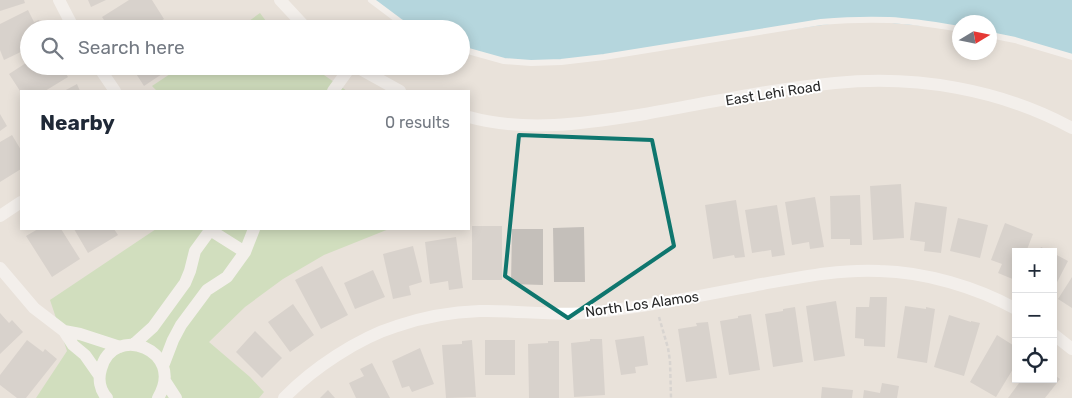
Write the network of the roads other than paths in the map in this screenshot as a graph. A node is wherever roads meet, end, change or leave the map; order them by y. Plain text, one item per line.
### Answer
1 (58, 0) edge
2 (280, 0) edge
3 (371, 0) edge
4 (69, 20) edge
5 (299, 20) edge
6 (398, 20) edge
7 (952, 28) edge
8 (997, 36) edge
9 (470, 52) edge
10 (1072, 57) edge
11 (104, 75) edge
12 (345, 75) edge
13 (371, 75) edge
14 (113, 90) edge
15 (334, 90) edge
16 (398, 90) edge
17 (470, 117) edge
18 (1072, 128) edge
19 (20, 203) edge
20 (0, 216) edge
21 (210, 230) edge
22 (212, 230) edge
23 (254, 230) edge
24 (245, 252) junction
25 (0, 268) edge
26 (1012, 307) edge
27 (64, 331) junction
28 (1057, 337) edge
29 (133, 344) junction
30 (120, 347) junction
31 (1072, 349) edge
32 (163, 366) junction
33 (99, 375) junction
34 (165, 381) junction
35 (107, 398) edge
36 (158, 398) edge
37 (176, 398) edge
38 (284, 398) edge

1 - 4 street
2 - 5 street
3 - 6 lane
7 - 9 lane
8 - 10 lane
11 - 14 street
12 - 15 street
13 - 16 street
17 - 18 street, East Lehi Road
19 - 20 street
21 - 29 street
22 - 24 street
23 - 24 street
24 - 32 street
25 - 27 street
26 - 38 street, North Los Alamos
27 - 30 street
27 - 33 street
28 - 31 street
29 - 30 street
29 - 32 street
30 - 33 street
32 - 34 street
33 - 35 street
34 - 36 street
34 - 37 street

